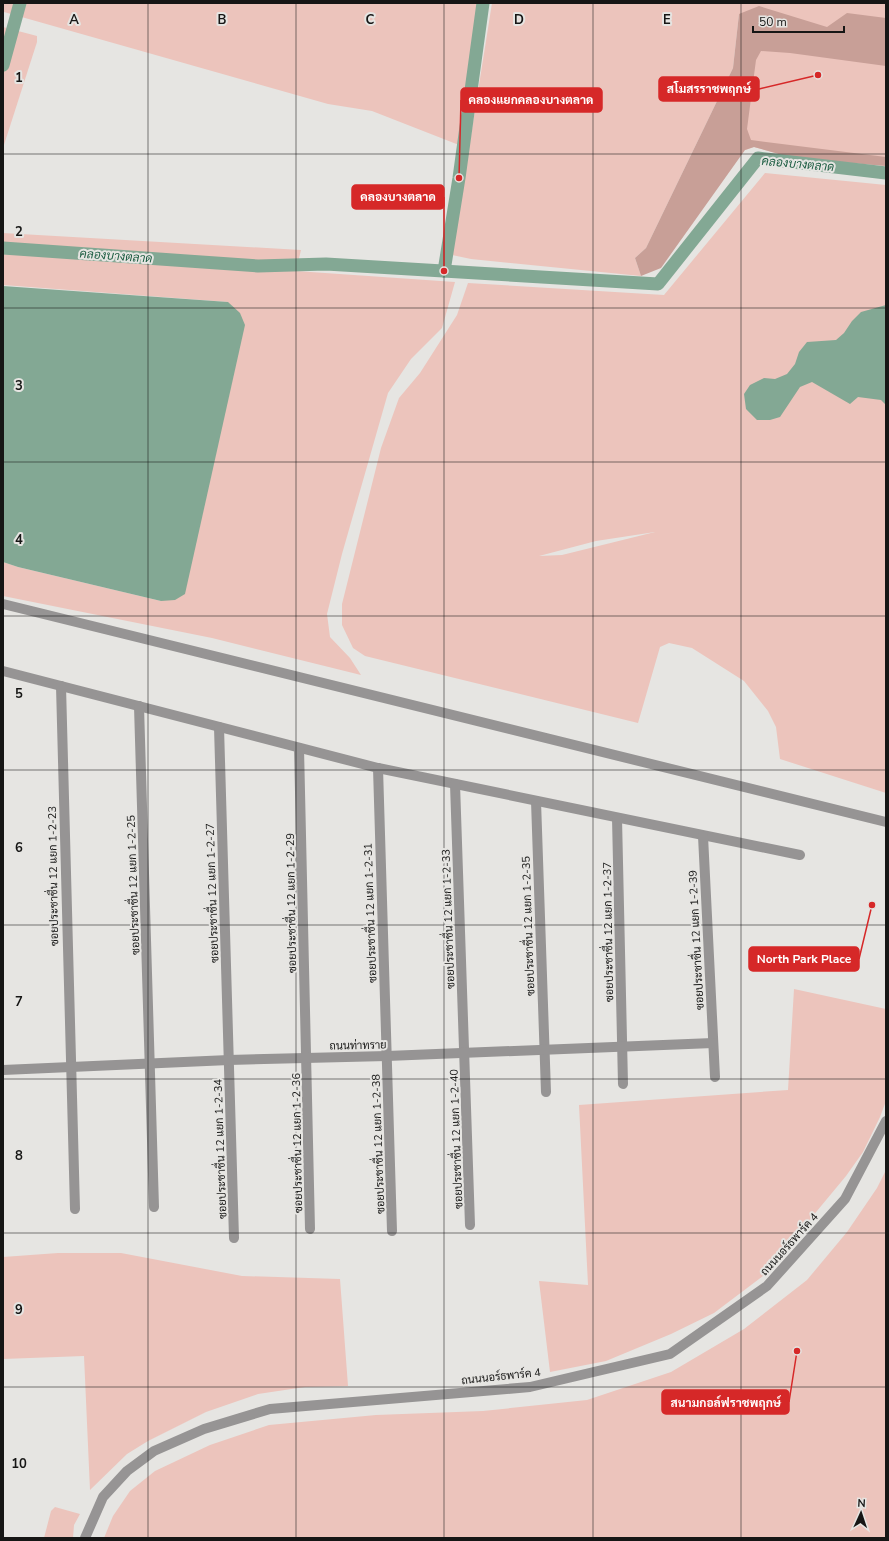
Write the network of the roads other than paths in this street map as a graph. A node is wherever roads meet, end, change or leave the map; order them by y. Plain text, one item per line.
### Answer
1 (3, 604) edge
2 (3, 671) edge
3 (61, 686) junction
4 (139, 706) junction
5 (219, 727) junction
6 (299, 748) junction
7 (378, 768) junction
8 (455, 784) junction
9 (536, 801) junction
10 (617, 818) junction
11 (886, 822) edge
12 (703, 836) junction
13 (800, 855) dead end
14 (713, 1043) junction
15 (622, 1046) junction
16 (544, 1050) junction
17 (466, 1054) junction
18 (387, 1056) junction
19 (307, 1058) junction
20 (229, 1060) junction
21 (150, 1063) junction
22 (70, 1066) junction
23 (3, 1070) edge
24 (715, 1076) dead end
25 (623, 1084) dead end
26 (546, 1092) dead end
27 (886, 1121) edge
28 (154, 1207) dead end
29 (75, 1209) dead end
30 (470, 1225) dead end
31 (310, 1229) dead end
32 (392, 1231) dead end
33 (234, 1238) dead end
34 (85, 1538) edge

1 - 11 street
2 - 3 street
3 - 4 street
3 - 22 street, ซอยประชาชื่น 12 แยก 1-2-23
4 - 5 street
4 - 21 street, ซอยประชาชื่น 12 แยก 1-2-25
5 - 6 street
5 - 20 street, ซอยประชาชื่น 12 แยก 1-2-27
6 - 7 street
6 - 19 street, ซอยประชาชื่น 12 แยก 1-2-29
7 - 8 street
7 - 18 street, ซอยประชาชื่น 12 แยก 1-2-31
8 - 9 street
8 - 17 street, ซอยประชาชื่น 12 แยก 1-2-33
9 - 10 street
9 - 16 street, ซอยประชาชื่น 12 แยก 1-2-35
10 - 12 street
10 - 15 street, ซอยประชาชื่น 12 แยก 1-2-37
12 - 13 street
12 - 14 street, ซอยประชาชื่น 12 แยก 1-2-39
14 - 15 street, ถนนท่าทราย
14 - 24 street, ซอยประชาชื่น 12 แยก 1-2-39
15 - 16 street, ถนนท่าทราย
15 - 25 street, ซอยประชาชื่น 12 แยก 1-2-37
16 - 17 street, ถนนท่าทราย
16 - 26 street, ซอยประชาชื่น 12 แยก 1-2-35
17 - 18 street, ถนนท่าทราย
17 - 30 street, ซอยประชาชื่น 12 แยก 1-2-40
18 - 19 street, ถนนท่าทราย
18 - 32 street, ซอยประชาชื่น 12 แยก 1-2-38
19 - 20 street, ถนนท่าทราย
19 - 31 street, ซอยประชาชื่น 12 แยก 1-2-36
20 - 21 street, ถนนท่าทราย
20 - 33 street, ซอยประชาชื่น 12 แยก 1-2-34
21 - 22 street, ถนนท่าทราย
21 - 28 street, ซอยประชาชื่น 12 แยก 1-2-25
22 - 23 street, ถนนท่าทราย
22 - 29 street, ซอยประชาชื่น 12 แยก 1-2-23
27 - 34 street, ถนนนอร์ธพาร์ค 4

